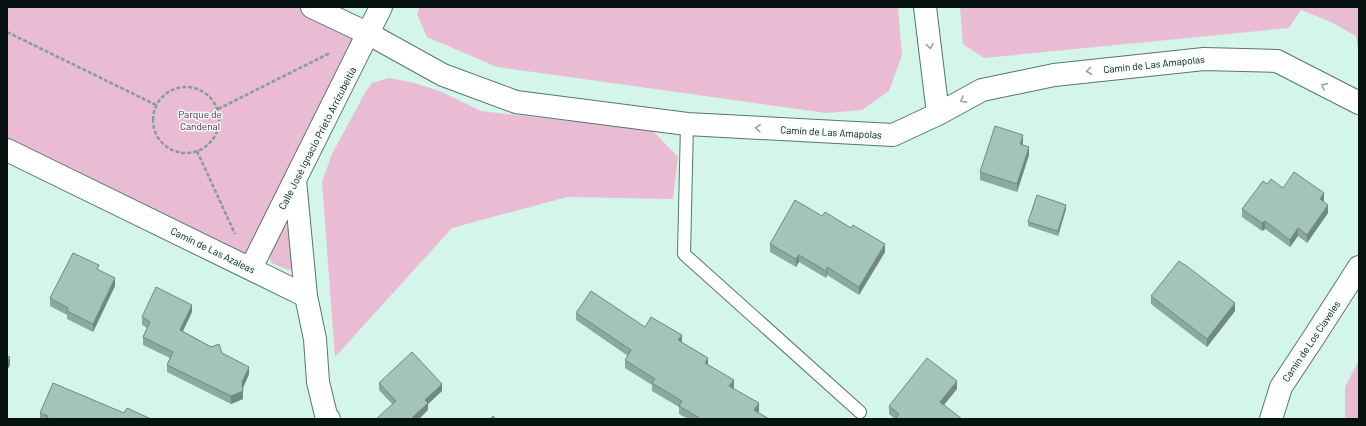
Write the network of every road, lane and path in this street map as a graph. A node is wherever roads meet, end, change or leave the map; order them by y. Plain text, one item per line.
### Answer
1 (312, 7) edge
2 (382, 7) edge
3 (925, 7) edge
4 (7, 32) edge
5 (368, 34) junction
6 (334, 51) dead end
7 (1359, 103) edge
8 (156, 105) junction
9 (218, 108) junction
10 (938, 114) junction
11 (687, 124) junction
12 (7, 150) edge
13 (197, 151) junction
14 (295, 180) junction
15 (1359, 267) edge
16 (251, 268) junction
17 (306, 296) junction
18 (860, 412) dead end
19 (329, 419) edge
20 (1271, 419) edge

1 - 5 street, Camín de Las Amapolas
2 - 5 street, Calle José Ignacio Prieto Arrizubeitia
3 -> 10 street
4 - 8 path
5 - 11 street, Camín de Las Amapolas
5 - 14 street, Calle José Ignacio Prieto Arrizubeitia
6 - 9 path
7 -> 10 street, Camín de Las Amapolas
8 - 9 path
8 - 13 path
9 - 13 path
10 -> 11 street, Camín de Las Amapolas
11 - 18 lane
12 - 16 street, Camín de Las Azaleas
13 - 16 path
14 - 16 street, Calle José Ignacio Prieto Arrizubeitia
14 - 17 street
15 - 20 street, Camín de Los Claveles
16 - 17 street, Camín de Las Azaleas
17 - 19 street

